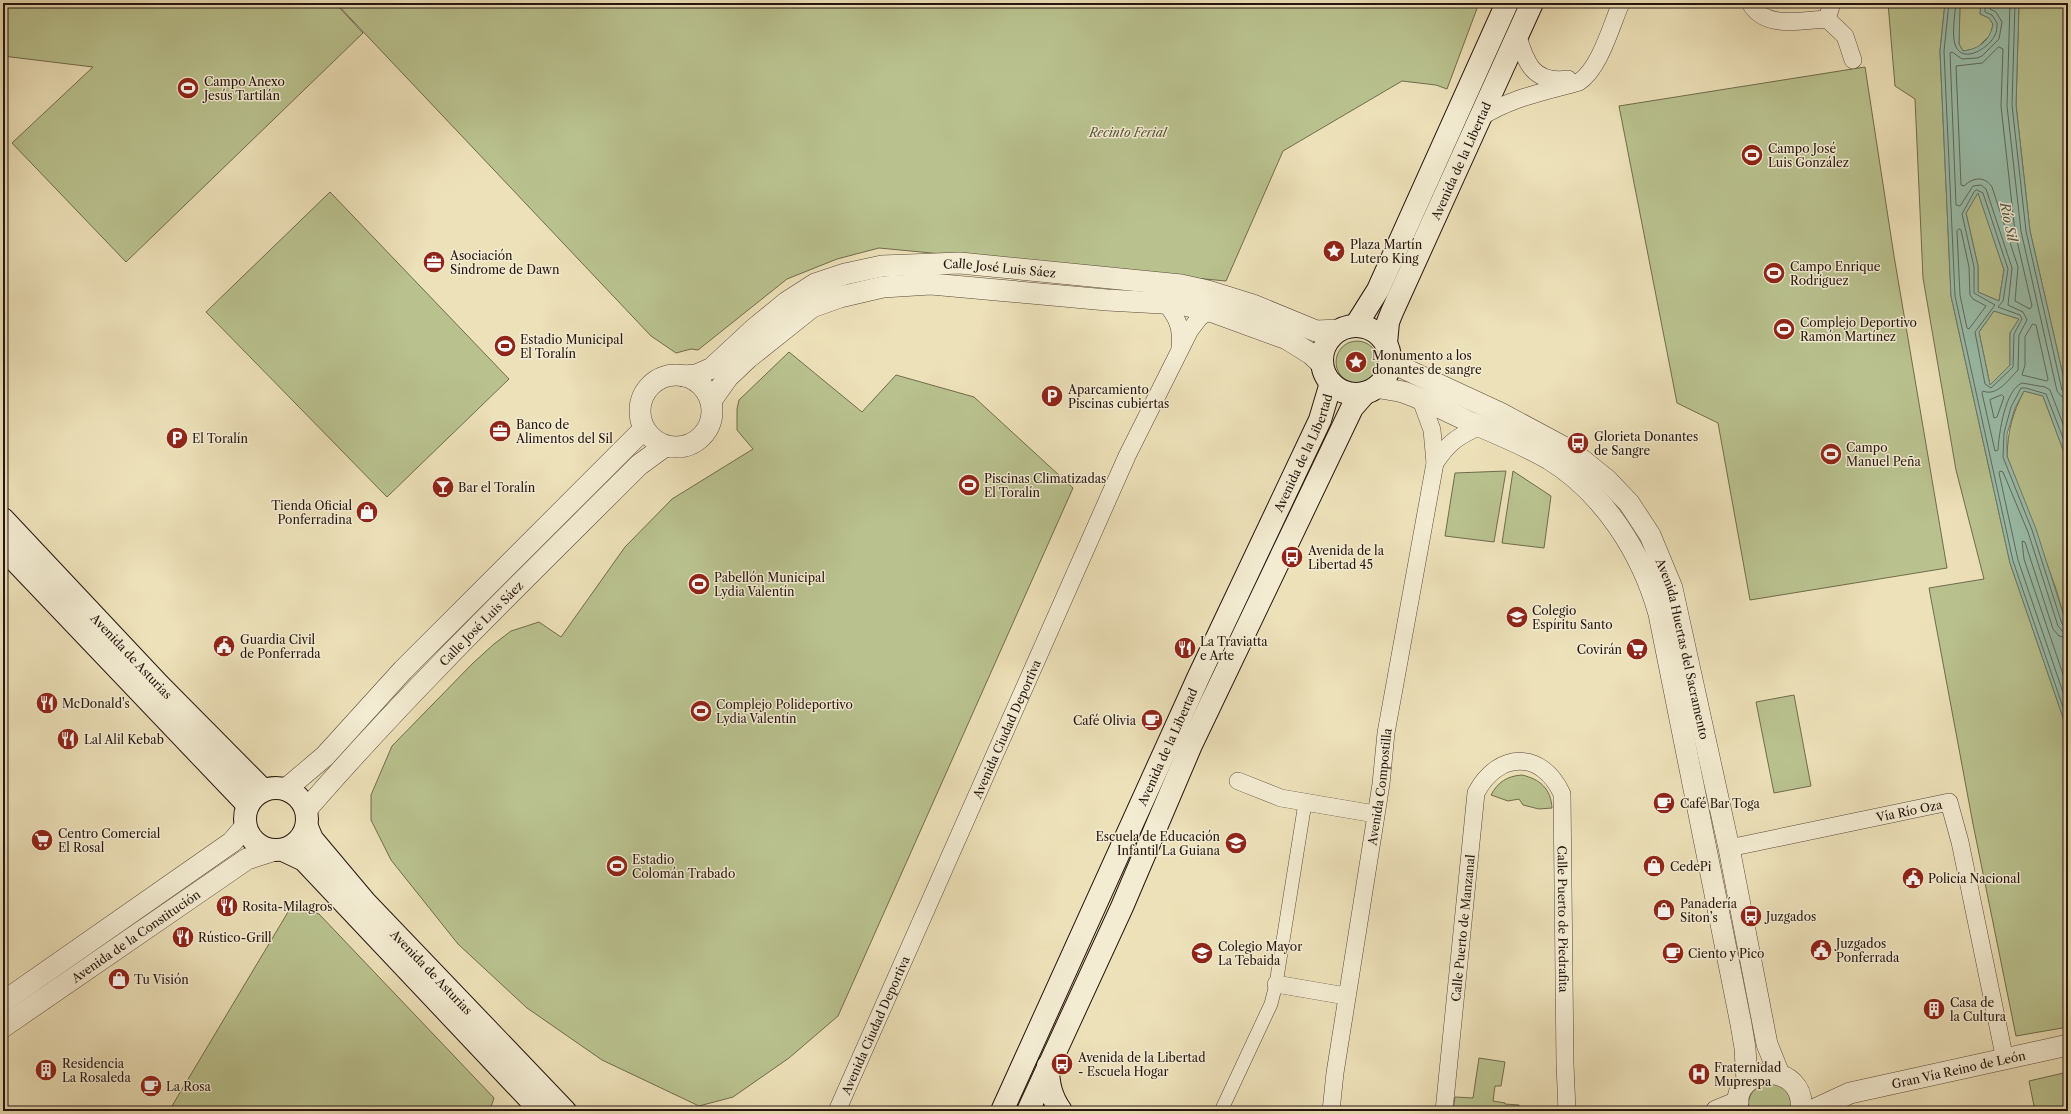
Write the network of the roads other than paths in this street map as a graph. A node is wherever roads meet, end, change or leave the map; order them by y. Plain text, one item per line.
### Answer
1 (1507, 3) edge
2 (1532, 3) edge
3 (1621, 3) edge
4 (1750, 3) edge
5 (1832, 3) edge
6 (1827, 19) junction
7 (1517, 34) junction
8 (1853, 60) dead end
9 (1594, 65) junction
10 (1478, 119) junction
11 (1166, 304) junction
12 (1210, 311) junction
13 (1348, 328) junction
14 (1180, 348) junction
15 (1388, 352) junction
16 (1327, 374) junction
17 (684, 376) junction
18 (1370, 390) junction
19 (1421, 400) junction
20 (711, 401) junction
21 (1480, 426) junction
22 (644, 429) junction
23 (665, 446) junction
24 (1435, 463) junction
25 (3, 520) edge
26 (3, 548) edge
27 (1511, 761) joint
28 (1238, 781) dead end
29 (286, 789) junction
30 (263, 790) junction
31 (1305, 803) junction
32 (248, 805) junction
33 (1376, 814) junction
34 (306, 819) junction
35 (245, 827) junction
36 (1729, 848) junction
37 (277, 850) junction
38 (1104, 887) junction
39 (1126, 898) junction
40 (1276, 984) junction
41 (1346, 996) junction
42 (3, 1002) edge
43 (3, 1027) edge
44 (2068, 1045) edge
45 (2005, 1060) junction
46 (1048, 1065) junction
47 (1779, 1074) junction
48 (1747, 1082) junction
49 (1798, 1091) junction
50 (1850, 1093) junction
51 (1738, 1106) edge
52 (541, 1111) edge
53 (565, 1111) edge
54 (837, 1111) edge
55 (1002, 1111) edge
56 (1028, 1111) edge
57 (1061, 1111) edge
58 (1221, 1111) edge
59 (1331, 1111) edge
60 (1444, 1111) edge
61 (1567, 1111) edge
62 (1716, 1111) edge
63 (1801, 1111) edge
64 (1811, 1111) edge

1 - 13 main road, Avenida de la Libertad
2 - 7 main road, Avenida de la Libertad
3 - 9 street
4 - 6 street
5 - 6 street
6 - 8 street
7 - 9 street
7 - 10 main road, Avenida de la Libertad
9 - 10 street
10 - 15 main road, Avenida de la Libertad
11 - 12 street, Calle José Luis Sáez
11 - 14 street, Avenida Ciudad Deportiva
11 - 20 street, Calle José Luis Sáez
12 - 14 street, Avenida Ciudad Deportiva
12 - 16 street, Calle José Luis Sáez
13 - 15 main road
13 - 16 main road
13 - 17 street, Calle José Luis Sáez
14 - 54 street, Avenida Ciudad Deportiva
15 - 18 main road
15 - 36 street, Avenida Huertas del Sacramento
16 - 18 main road
16 - 38 main road, Avenida de la Libertad
17 - 20 street
17 - 22 street
18 - 19 street, Avenida Huertas del Sacramento
18 - 39 main road, Avenida de la Libertad
19 - 21 street, Avenida Huertas del Sacramento
19 - 24 street, Avenida Compostilla
20 - 23 street
21 - 24 street, Avenida Compostilla
21 - 48 street, Avenida Huertas del Sacramento
22 - 23 street
22 - 29 street, Calle José Luis Sáez
23 - 34 street, Calle José Luis Sáez
24 - 33 street, Avenida Compostilla
25 - 30 main road, Avenida de Asturias
26 - 32 main road, Avenida de Asturias
27 - 60 street, Calle Puerto de Manzanal
27 - 61 street, Calle Puerto de Piedrafita
28 - 31 street
29 - 30 main road
29 - 34 main road
30 - 32 main road
31 - 33 street
31 - 40 street
32 - 35 main road
33 - 41 street, Avenida Compostilla
34 - 37 main road
34 - 53 main road, Avenida de Asturias
35 - 37 main road
35 - 42 street, Avenida de la Constitución
36 - 45 street, Vía Río Oza
36 - 47 street, Avenida Huertas del Sacramento
37 - 43 street, Avenida de la Constitución
37 - 52 main road, Avenida de Asturias
38 - 39 main road
38 - 55 main road, Avenida de la Libertad
39 - 46 main road, Avenida de la Libertad
40 - 41 street
40 - 58 street
41 - 59 street, Avenida Compostilla
44 - 45 street, Gran Vía Reino de León
45 - 50 street, Gran Vía Reino de León
46 - 56 main road, Avenida de la Libertad
46 - 57 main road
47 - 48 street
47 - 49 street
48 - 51 street
49 - 50 street, Gran Vía Reino de León
49 - 63 street
50 - 64 street, Gran Vía Reino de León
51 - 62 street

